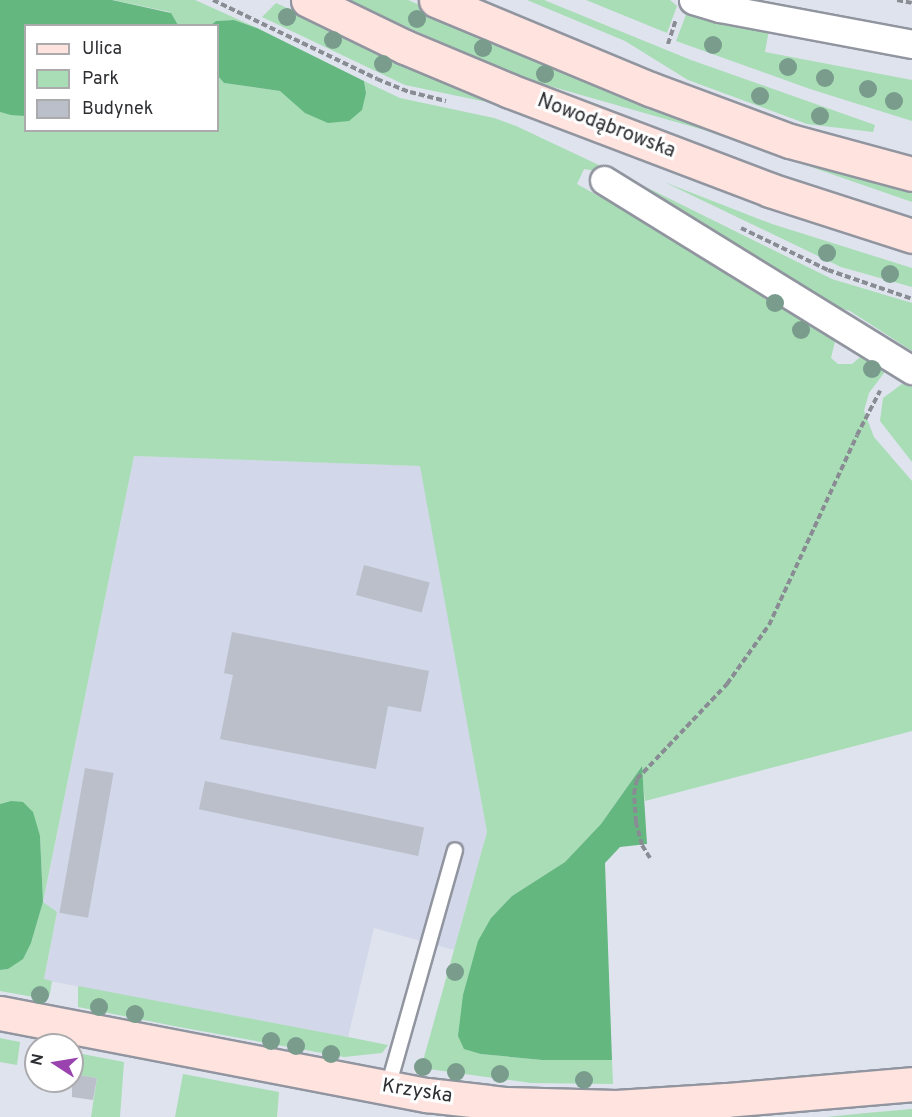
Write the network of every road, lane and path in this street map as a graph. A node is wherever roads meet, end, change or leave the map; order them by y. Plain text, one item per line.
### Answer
1 (213, 0) edge
2 (308, 0) edge
3 (436, 0) edge
4 (693, 0) edge
5 (897, 0) edge
6 (912, 3) edge
7 (912, 44) edge
8 (456, 103) dead end
9 (912, 174) edge
10 (604, 180) dead end
11 (733, 224) dead end
12 (912, 236) edge
13 (912, 299) edge
14 (912, 370) edge
15 (880, 391) dead end
16 (455, 850) dead end
17 (650, 858) dead end
18 (0, 1013) edge
19 (912, 1084) edge
20 (388, 1088) junction
21 (727, 1109) edge

1 - 8 path
2 - 12 street, Nowodąbrowska
3 - 9 street
4 - 7 street
5 - 6 path
10 - 14 street
11 - 13 path
15 - 17 path
16 - 20 lane
18 - 20 street, Krzyska
19 - 21 street, Krzyska
20 - 21 street, Krzyska

